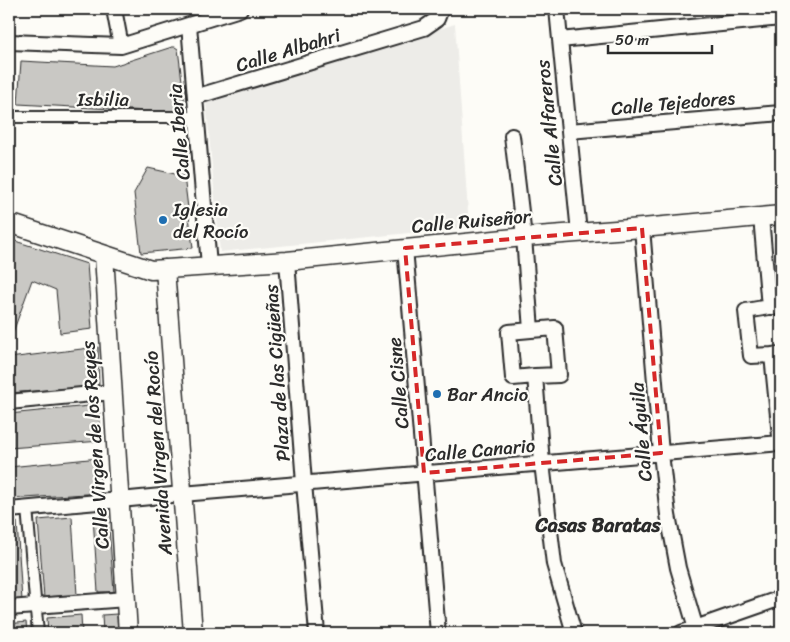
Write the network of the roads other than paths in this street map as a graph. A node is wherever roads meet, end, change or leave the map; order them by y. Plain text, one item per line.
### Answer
1 (114, 9) edge
2 (240, 9) edge
3 (441, 9) edge
4 (557, 9) edge
5 (781, 18) edge
6 (189, 25) junction
7 (560, 40) junction
8 (9, 42) edge
9 (120, 46) junction
10 (195, 97) junction
11 (781, 113) edge
12 (9, 117) edge
13 (196, 117) junction
14 (569, 131) junction
15 (512, 136) dead end
16 (781, 215) edge
17 (761, 217) junction
18 (9, 223) edge
19 (642, 228) junction
20 (579, 233) junction
21 (524, 237) junction
22 (405, 248) junction
23 (104, 254) junction
24 (287, 261) junction
25 (208, 266) junction
26 (165, 269) junction
27 (775, 307) edge
28 (531, 330) junction
29 (776, 354) edge
30 (535, 376) junction
31 (113, 392) junction
32 (9, 402) edge
33 (781, 444) edge
34 (661, 453) junction
35 (542, 463) junction
36 (424, 473) junction
37 (304, 483) junction
38 (182, 494) junction
39 (120, 500) junction
40 (27, 508) junction
41 (9, 510) edge
42 (781, 598) edge
43 (126, 599) junction
44 (35, 606) junction
45 (9, 608) edge
46 (696, 628) junction
47 (38, 633) edge
48 (128, 633) edge
49 (193, 633) edge
50 (317, 633) edge
51 (438, 633) edge
52 (574, 633) edge
53 (681, 633) edge

1 - 9 street
2 - 6 street
3 - 10 street, Calle Albahri
4 - 7 street, Calle Alfareros
5 - 7 street
6 - 9 street
6 - 10 street, Calle Iberia
7 - 14 street, Calle Alfareros
8 - 9 street
10 - 13 street, Calle Iberia
11 - 14 street, Calle Tejedores
12 - 13 street, Isbilia
13 - 25 street, Calle Iberia
14 - 20 street, Calle Alfareros
15 - 21 street
16 - 17 street, Calle Ruiseñor
17 - 19 street, Calle Ruiseñor
17 - 27 street
18 - 23 street, Calle Ruiseñor
19 - 20 street, Calle Ruiseñor
19 - 34 street, Calle Águila
20 - 21 street, Calle Ruiseñor
21 - 22 street, Calle Ruiseñor
21 - 28 street
22 - 24 street, Calle Ruiseñor
22 - 36 street, Calle Cisne
23 - 26 street, Calle Ruiseñor
23 - 31 street, Calle Virgen de los Reyes
24 - 25 street, Calle Ruiseñor
24 - 37 street, Plaza de las Cigüeñas
25 - 26 street, Calle Ruiseñor
26 - 38 street, Avenida Virgen del Rocío
27 - 29 street
28 - 30 street
28 - 30 street
29 - 33 street
30 - 35 street
31 - 32 street
31 - 39 street, Calle Virgen de los Reyes
33 - 34 street, Calle Canario
34 - 35 street, Calle Canario
34 - 46 street, Calle Águila
35 - 36 street, Calle Canario
35 - 52 street
36 - 37 street, Calle Canario
36 - 51 street, Calle Cisne
37 - 38 street, Calle Canario
37 - 50 street, Plaza de las Cigüeñas
38 - 39 street, Calle Canario
38 - 49 street, Avenida Virgen del Rocío
39 - 40 street, Calle Canario
39 - 43 street, Calle Virgen de los Reyes
40 - 41 street, Calle Canario
40 - 44 street
42 - 46 street
43 - 44 street
43 - 48 street, Calle Virgen de los Reyes
44 - 45 street
44 - 47 street
46 - 53 street

